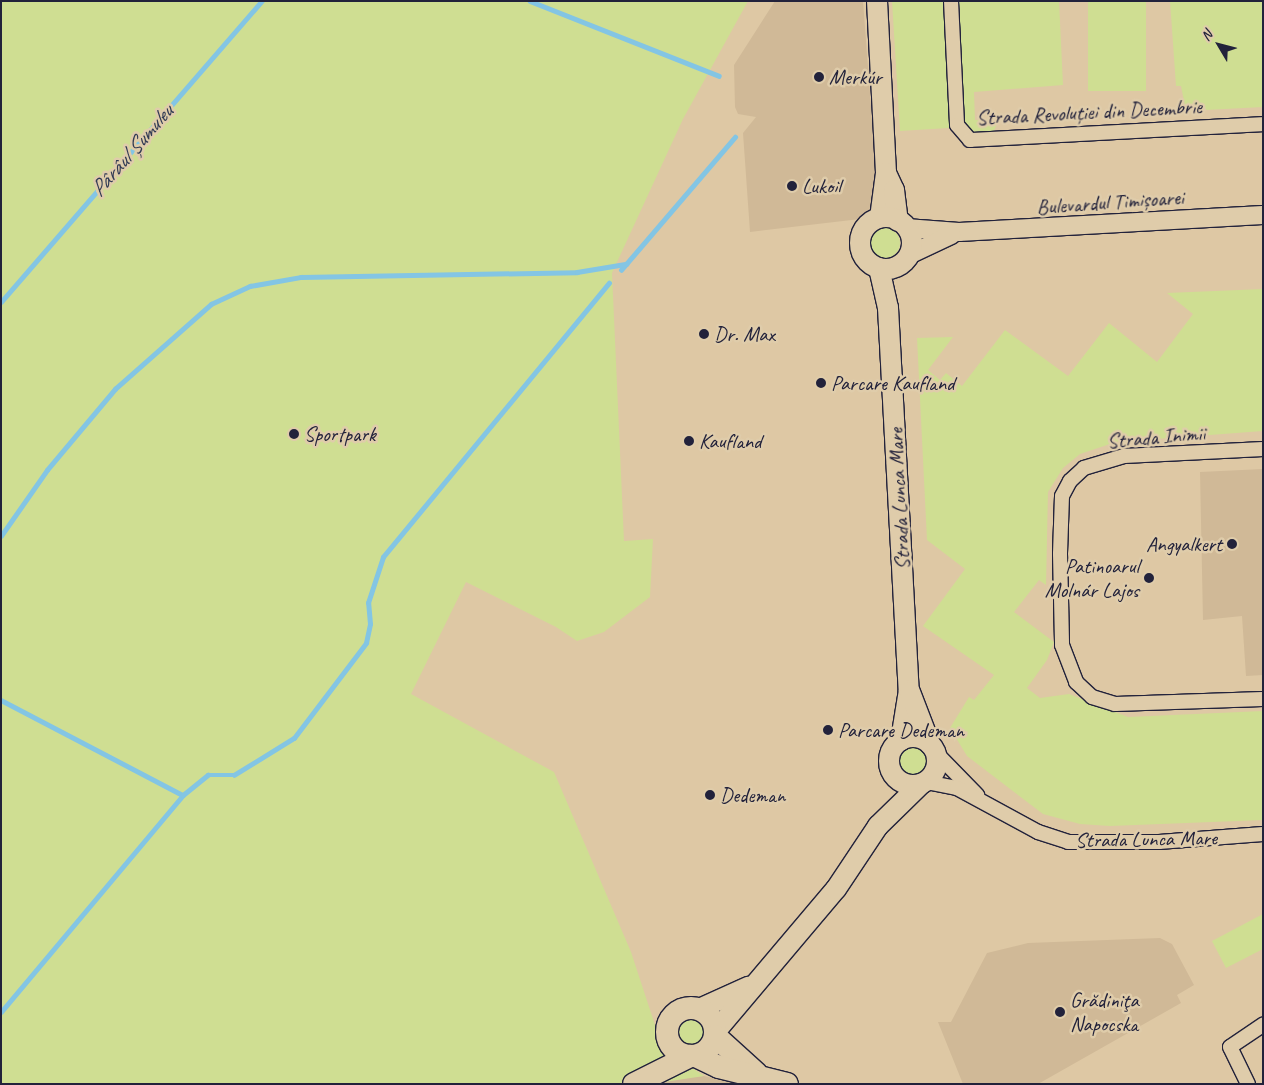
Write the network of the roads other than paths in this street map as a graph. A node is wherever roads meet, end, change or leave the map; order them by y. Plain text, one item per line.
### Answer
1 (877, 1) edge
2 (951, 1) edge
3 (1263, 124) edge
4 (1263, 215) edge
5 (895, 222) junction
6 (959, 232) junction
7 (894, 263) junction
8 (1263, 449) edge
9 (909, 690) junction
10 (1263, 698) edge
11 (901, 740) junction
12 (933, 748) junction
13 (890, 770) junction
14 (924, 783) junction
15 (980, 798) junction
16 (878, 826) junction
17 (1263, 834) edge
18 (750, 986) junction
19 (699, 1009) junction
20 (1263, 1025) edge
21 (715, 1034) junction
22 (668, 1035) junction
23 (693, 1056) junction
24 (759, 1075) junction
25 (634, 1084) edge
26 (787, 1084) edge
27 (1248, 1084) edge

1 - 5 main road
2 - 3 street, Strada Revoluției din Decembrie
4 - 6 street, Bulevardul Timișoarei
5 - 6 street, Bulevardul Timișoarei
5 - 7 main road
5 - 7 main road
6 - 7 street, Bulevardul Timișoarei
7 - 9 main road, Strada Lunca Mare
8 - 10 street, Strada Inimii
9 - 11 main road, Strada Lunca Mare
9 - 12 main road, Strada Lunca Mare
11 - 12 main road
11 - 13 main road
12 - 14 main road
12 - 15 street, Strada Lunca Mare
13 - 14 main road
13 - 16 main road
14 - 15 street, Strada Lunca Mare
14 - 16 main road
15 - 17 street, Strada Lunca Mare
16 - 18 main road
18 - 19 main road
18 - 21 main road
19 - 21 main road
19 - 22 main road
20 - 27 street
21 - 23 main road
21 - 24 main road
22 - 23 main road
22 - 25 main road
23 - 24 main road
23 - 25 main road
24 - 26 main road

